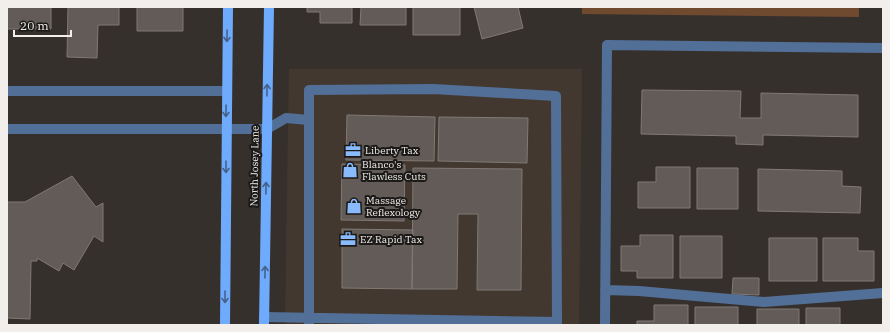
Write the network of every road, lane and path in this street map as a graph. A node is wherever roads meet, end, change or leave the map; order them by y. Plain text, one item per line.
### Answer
1 (228, 7) edge
2 (269, 7) edge
3 (883, 48) edge
4 (7, 91) edge
5 (226, 91) junction
6 (309, 120) junction
7 (226, 128) junction
8 (7, 129) edge
9 (267, 129) junction
10 (605, 290) junction
11 (883, 293) edge
12 (264, 321) edge
13 (309, 322) edge
14 (556, 324) edge
15 (225, 325) edge
16 (605, 325) edge

1 -> 5 main road
9 -> 2 main road, North Josey Lane
3 - 10 lane
4 - 5 lane
5 -> 7 main road
6 - 9 lane
6 - 13 lane
6 - 14 lane
7 - 8 lane
7 - 9 lane
7 -> 15 main road
12 -> 9 main road, North Josey Lane
10 - 11 lane
10 - 16 lane
12 - 13 lane
13 - 14 lane

